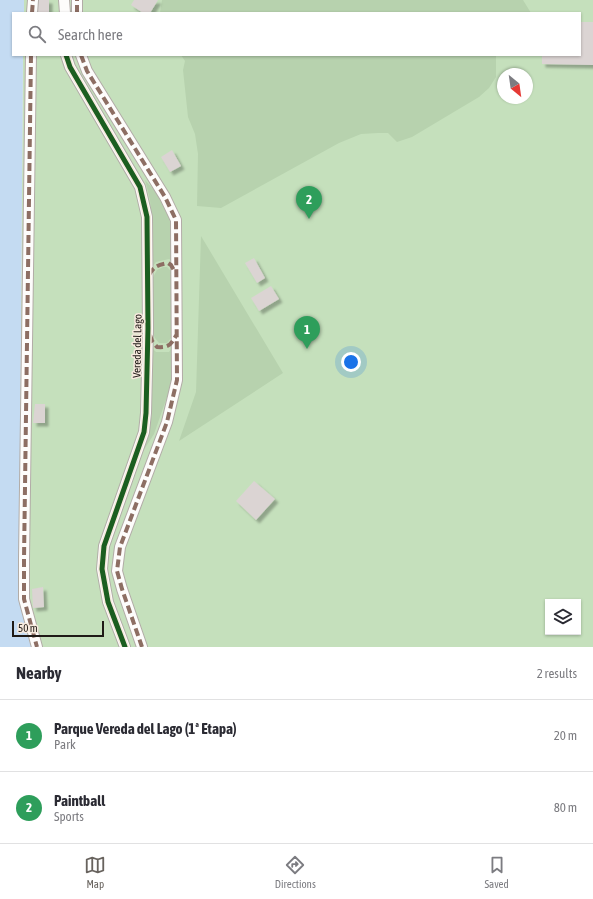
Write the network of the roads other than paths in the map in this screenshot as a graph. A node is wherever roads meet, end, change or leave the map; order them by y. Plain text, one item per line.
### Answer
1 (33, 0) edge
2 (64, 0) edge
3 (77, 0) edge
4 (32, 12) edge
5 (65, 12) edge
6 (77, 12) edge
7 (31, 56) edge
8 (66, 56) edge
9 (81, 56) edge
10 (37, 647) edge
11 (124, 647) edge
12 (142, 647) edge

1 - 4 street
2 - 5 street
3 - 6 street
7 - 10 street
8 - 11 street, Vereda del Lago
9 - 12 street

